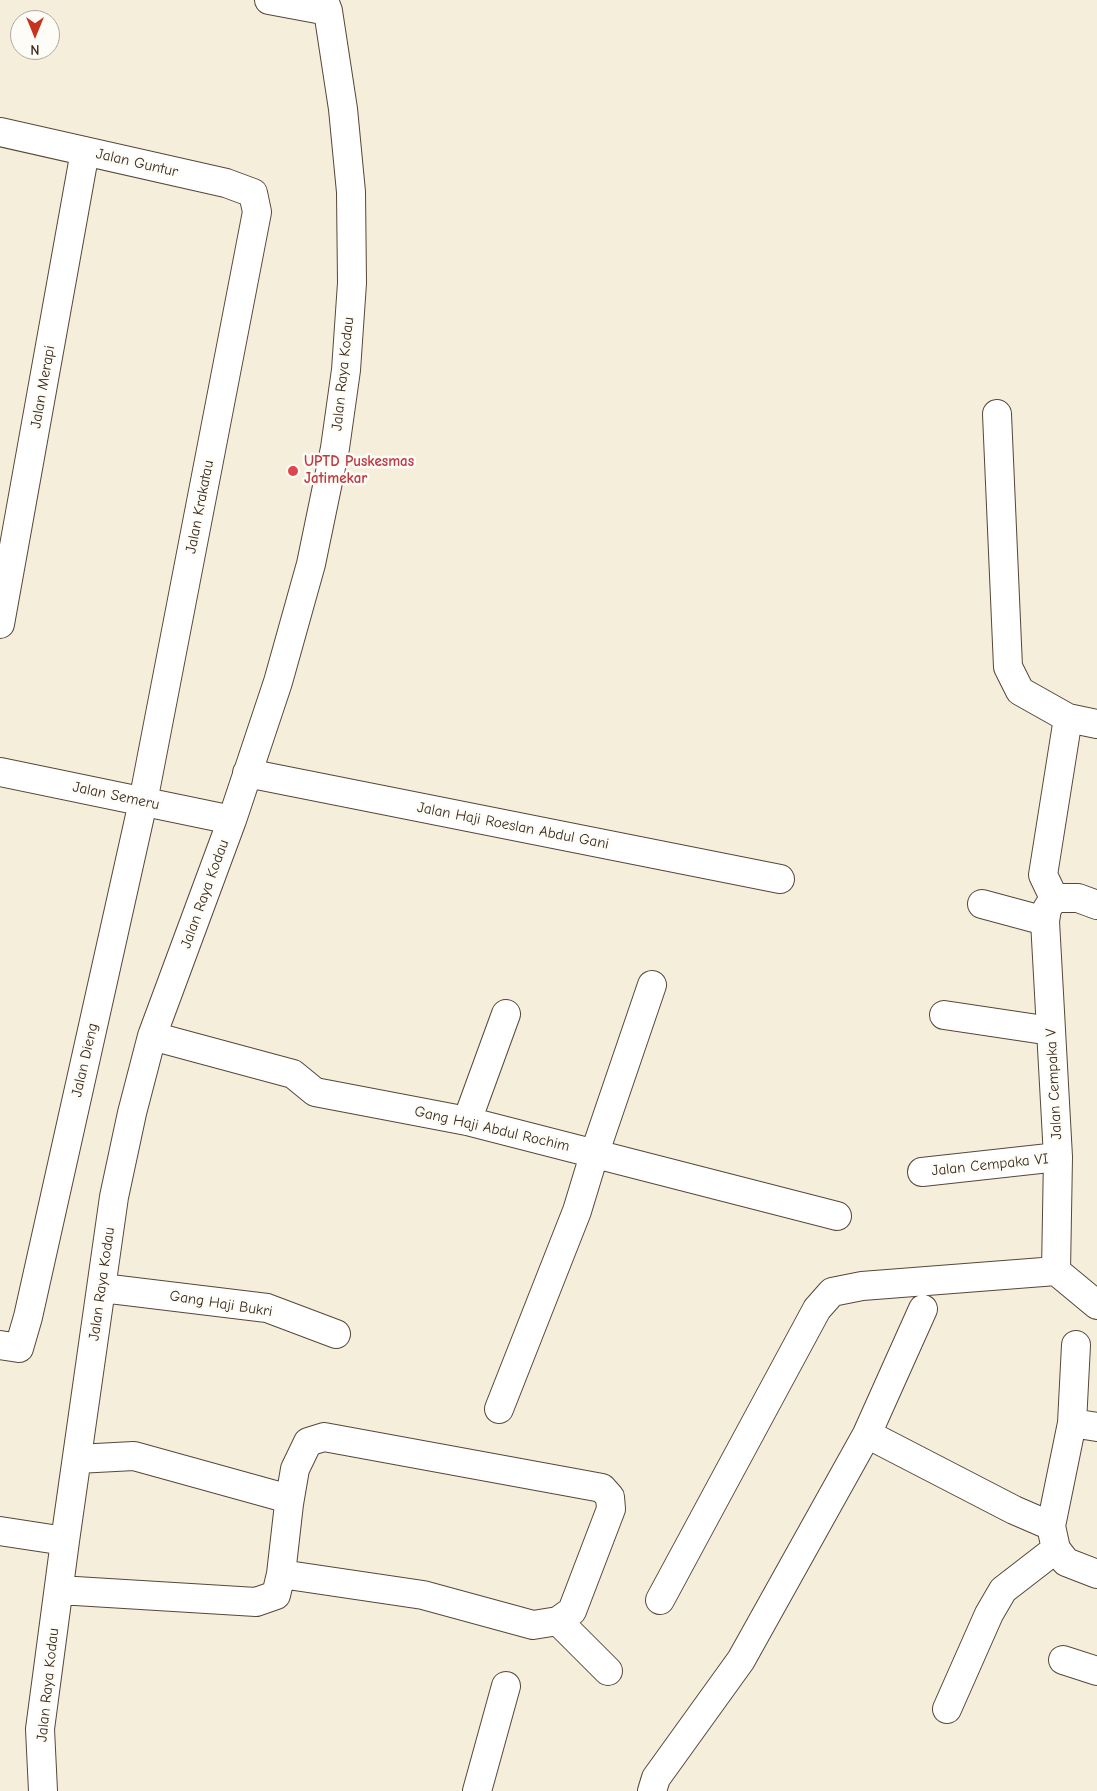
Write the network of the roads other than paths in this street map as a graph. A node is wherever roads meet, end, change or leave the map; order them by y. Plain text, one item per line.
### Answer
1 (269, 0) edge
2 (326, 6) edge
3 (0, 132) edge
4 (85, 151) junction
5 (256, 212) joint
6 (997, 414) dead end
7 (0, 624) edge
8 (1068, 718) junction
9 (1097, 724) edge
10 (0, 772) edge
11 (247, 773) junction
12 (143, 802) junction
13 (232, 820) junction
14 (780, 879) dead end
15 (982, 904) dead end
16 (1097, 905) edge
17 (1049, 909) junction
18 (652, 985) dead end
19 (506, 1014) dead end
20 (944, 1016) dead end
21 (1051, 1031) junction
22 (152, 1036) junction
23 (467, 1121) junction
24 (594, 1155) junction
25 (1058, 1157) junction
26 (922, 1172) dead end
27 (837, 1216) dead end
28 (1056, 1271) junction
29 (102, 1288) junction
30 (1097, 1305) edge
31 (923, 1309) dead end
32 (336, 1334) dead end
33 (0, 1345) edge
34 (1076, 1346) dead end
35 (499, 1409) dead end
36 (1084, 1425) edge
37 (867, 1434) junction
38 (77, 1459) junction
39 (289, 1504) junction
40 (0, 1531) edge
41 (1053, 1538) junction
42 (65, 1541) junction
43 (281, 1574) junction
44 (1097, 1574) edge
45 (59, 1590) junction
46 (660, 1600) dead end
47 (558, 1621) junction
48 (1063, 1660) dead end
49 (608, 1671) dead end
50 (1097, 1671) edge
51 (506, 1686) dead end
52 (946, 1709) dead end
53 (43, 1791) edge
54 (477, 1791) edge
55 (652, 1791) edge

1 - 2 street
2 - 11 street, Jalan Raya Kodau
3 - 4 street, Jalan Guntur
4 - 5 street, Jalan Guntur
4 - 7 street, Jalan Merapi
5 - 12 street, Jalan Krakatau
6 - 8 street
8 - 9 street
8 - 17 street
10 - 12 street, Jalan Semeru
11 - 13 street, Jalan Raya Kodau
11 - 14 street, Jalan Haji Roeslan Abdul Gani
12 - 13 street, Jalan Semeru
12 - 33 street, Jalan Dieng
13 - 22 street, Jalan Raya Kodau
15 - 17 street
16 - 17 street
17 - 21 street, Jalan Cempaka V
18 - 24 street
19 - 23 street
20 - 21 street
21 - 25 street, Jalan Cempaka V
22 - 23 street, Gang Haji Abdul Rochim
22 - 29 street, Jalan Raya Kodau
23 - 24 street, Gang Haji Abdul Rochim
24 - 27 street, Gang Haji Abdul Rochim
24 - 35 street
25 - 26 street, Jalan Cempaka VI
25 - 28 street, Jalan Cempaka V
28 - 30 street
28 - 46 street
29 - 32 street, Gang Haji Bukri
29 - 38 street, Jalan Raya Kodau
31 - 37 street
34 - 36 street
36 - 41 street
37 - 41 street
37 - 55 street
38 - 39 street
38 - 42 street, Jalan Raya Kodau
39 - 43 street
39 - 47 street
40 - 42 street
41 - 44 street
41 - 52 street
42 - 45 street, Jalan Raya Kodau
43 - 45 street
43 - 47 street
45 - 53 street, Jalan Raya Kodau
47 - 49 street
48 - 50 street
51 - 54 street

